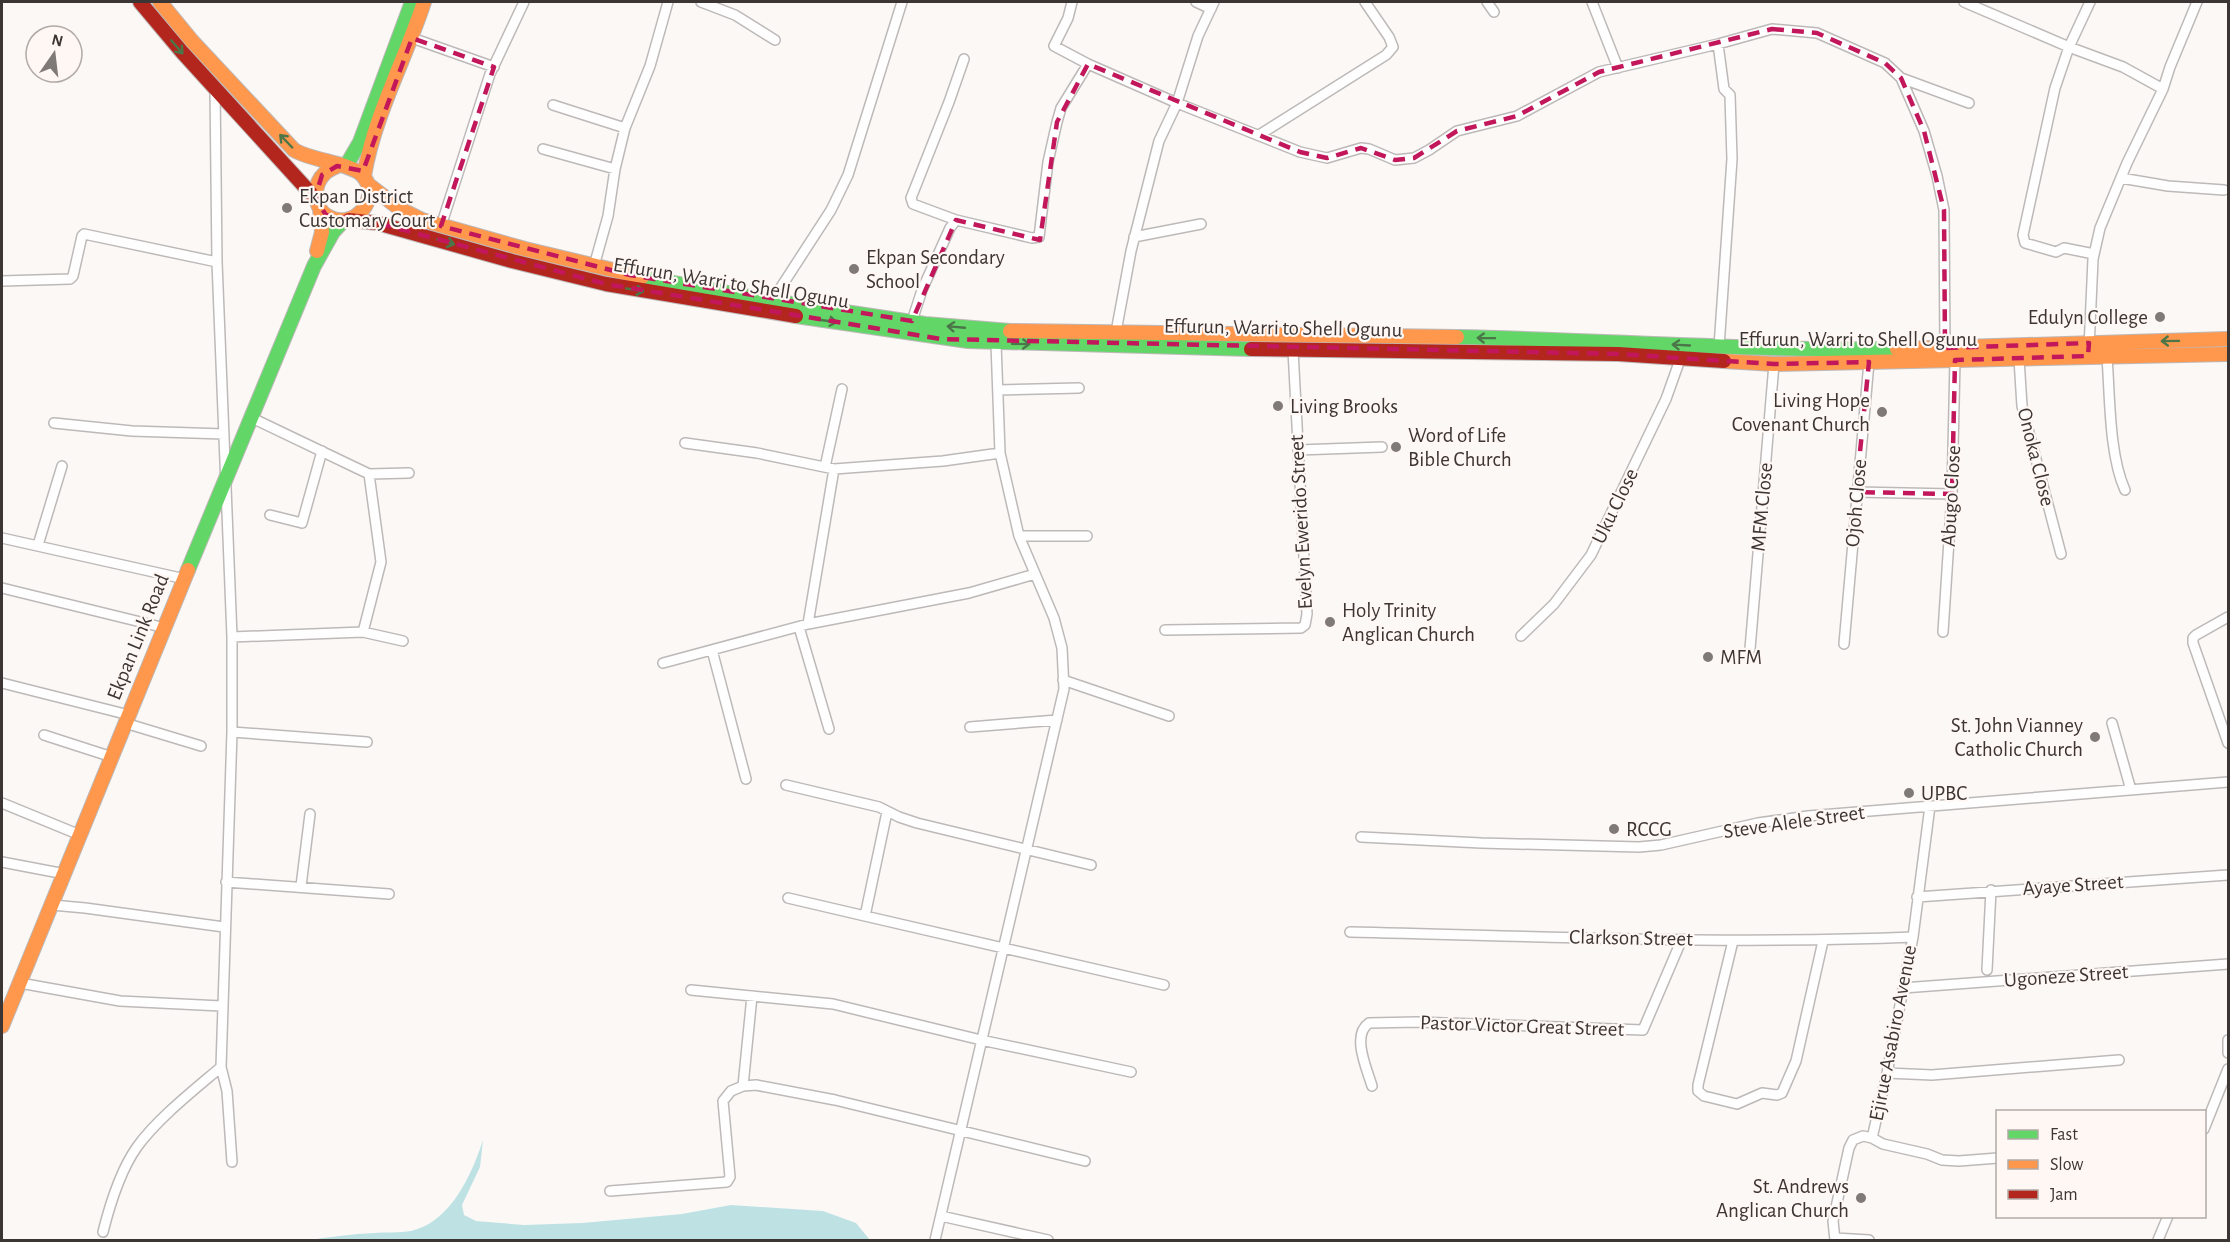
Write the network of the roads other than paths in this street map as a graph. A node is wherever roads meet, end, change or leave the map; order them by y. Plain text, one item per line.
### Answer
1 (140, 2) edge
2 (160, 2) edge
3 (412, 2) edge
4 (424, 2) edge
5 (524, 2) edge
6 (668, 2) edge
7 (701, 2) edge
8 (902, 2) edge
9 (1072, 2) edge
10 (1196, 2) edge
11 (1365, 2) edge
12 (1487, 2) edge
13 (1592, 2) edge
14 (1964, 2) edge
15 (1992, 2) edge
16 (2090, 2) edge
17 (2198, 2) edge
18 (1212, 5) edge
19 (1987, 11) junction
20 (1494, 12) dead end
21 (412, 38) junction
22 (775, 40) dead end
23 (1718, 44) junction
24 (2069, 47) junction
25 (964, 59) dead end
26 (1088, 64) junction
27 (494, 67) junction
28 (1618, 68) junction
29 (1901, 78) junction
30 (214, 89) junction
31 (2163, 89) junction
32 (1969, 103) dead end
33 (1177, 104) junction
34 (553, 105) dead end
35 (625, 128) junction
36 (1259, 135) junction
37 (364, 144) junction
38 (543, 149) dead end
39 (341, 166) junction
40 (615, 169) junction
41 (2121, 177) junction
42 (366, 181) junction
43 (2224, 190) dead end
44 (317, 203) junction
45 (346, 220) junction
46 (956, 220) junction
47 (1201, 224) dead end
48 (441, 226) junction
49 (1134, 237) junction
50 (2094, 254) junction
51 (217, 262) junction
52 (314, 266) junction
53 (594, 266) junction
54 (2, 281) edge
55 (772, 301) junction
56 (912, 321) junction
57 (1116, 332) junction
58 (1335, 334) junction
59 (2229, 339) edge
60 (996, 343) junction
61 (1719, 347) junction
62 (1945, 348) junction
63 (2089, 349) junction
64 (1293, 350) junction
65 (1335, 350) junction
66 (2229, 354) edge
67 (1681, 357) junction
68 (2107, 357) junction
69 (2019, 359) junction
70 (1955, 360) junction
71 (1869, 362) junction
72 (1774, 364) junction
73 (1079, 388) dead end
74 (842, 389) dead end
75 (998, 390) junction
76 (250, 417) junction
77 (54, 423) dead end
78 (224, 434) junction
79 (685, 443) dead end
80 (1382, 447) dead end
81 (1298, 450) junction
82 (322, 451) junction
83 (1000, 453) junction
84 (62, 466) dead end
85 (829, 468) junction
86 (409, 473) dead end
87 (369, 474) junction
88 (226, 480) junction
89 (2125, 490) dead end
90 (1856, 492) junction
91 (1952, 494) junction
92 (270, 515) dead end
93 (1019, 536) junction
94 (1088, 536) dead end
95 (2, 538) edge
96 (38, 545) junction
97 (2061, 554) dead end
98 (1035, 574) junction
99 (185, 579) junction
100 (2, 588) edge
101 (2229, 617) edge
102 (804, 625) junction
103 (165, 628) junction
104 (1165, 630) dead end
105 (363, 632) junction
106 (1943, 632) dead end
107 (1521, 636) dead end
108 (232, 637) junction
109 (404, 641) dead end
110 (1844, 644) dead end
111 (1750, 649) dead end
112 (712, 650) junction
113 (663, 663) dead end
114 (1064, 680) junction
115 (2, 683) edge
116 (1169, 716) dead end
117 (127, 719) junction
118 (1057, 720) junction
119 (2112, 723) dead end
120 (970, 727) dead end
121 (2226, 727) edge
122 (829, 729) dead end
123 (232, 732) junction
124 (44, 735) dead end
125 (367, 742) dead end
126 (2229, 743) edge
127 (201, 746) dead end
128 (112, 757) junction
129 (746, 779) dead end
130 (2229, 782) edge
131 (786, 785) dead end
132 (2131, 790) junction
133 (2, 802) edge
134 (1930, 806) junction
135 (887, 812) junction
136 (310, 814) dead end
137 (80, 835) junction
138 (1361, 837) dead end
139 (1027, 849) junction
140 (2, 862) edge
141 (1091, 865) dead end
142 (65, 874) junction
143 (2229, 875) edge
144 (226, 882) junction
145 (302, 886) junction
146 (1991, 890) junction
147 (389, 894) dead end
148 (1917, 897) junction
149 (788, 898) dead end
150 (52, 905) junction
151 (865, 916) junction
152 (224, 927) junction
153 (1350, 932) dead end
154 (1913, 937) junction
155 (1682, 939) junction
156 (1733, 940) junction
157 (1822, 941) junction
158 (1003, 949) junction
159 (2229, 964) edge
160 (1987, 970) dead end
161 (20, 983) junction
162 (1164, 985) dead end
163 (1903, 988) junction
164 (691, 990) dead end
165 (752, 996) junction
166 (221, 1006) junction
167 (2, 1026) edge
168 (981, 1040) junction
169 (2229, 1040) edge
170 (2229, 1053) edge
171 (2119, 1060) dead end
172 (221, 1067) junction
173 (2229, 1069) edge
174 (1131, 1072) dead end
175 (1887, 1073) junction
176 (743, 1086) junction
177 (1372, 1086) dead end
178 (2206, 1127) edge
179 (960, 1131) junction
180 (1872, 1138) junction
181 (1996, 1158) edge
182 (1085, 1161) dead end
183 (232, 1162) dead end
184 (610, 1191) dead end
185 (940, 1216) junction
186 (2167, 1218) edge
187 (103, 1232) dead end
188 (1835, 1239) edge
189 (935, 1240) edge
190 (1048, 1240) edge
191 (1869, 1240) edge
192 (2158, 1240) edge

1 -> 30 main road
39 -> 2 main road
3 - 37 main road
4 - 21 main road
5 - 27 street
6 - 35 street
7 - 22 street
8 - 55 street
9 - 26 street
10 - 18 street
11 - 36 street
12 - 20 street
13 - 28 street
14 - 19 street
15 - 19 street
16 - 24 street
17 - 31 street
18 - 33 street
19 - 24 street
21 - 27 street
21 - 37 main road
23 - 28 street
23 - 29 street
23 - 61 street
24 - 31 street
24 - 50 street
25 - 46 street
26 - 33 street
26 - 46 street
27 - 48 street
28 - 36 street
29 - 32 street
29 - 62 street
30 - 44 main road
30 - 51 street
31 - 41 street
33 - 36 street
33 - 49 street
34 - 35 street
35 - 40 street
37 - 39 main road
37 - 42 main road
38 - 40 street
39 - 42 main road
39 - 44 main road
40 - 53 street
41 - 43 street
41 - 50 street
42 - 45 main road
42 - 48 main road, Effurun, Warri to Shell Ogunu
44 - 45 main road
44 - 52 main road
45 - 52 main road
45 -> 60 main road, Effurun, Warri to Shell Ogunu
46 - 56 street
47 - 49 street
48 - 53 main road, Effurun, Warri to Shell Ogunu
49 - 57 street
50 - 63 street
51 - 54 street
51 - 78 street
52 - 76 main road, Ekpan Link Road
53 - 55 main road, Effurun, Warri to Shell Ogunu
55 - 56 main road, Effurun, Warri to Shell Ogunu
57 -> 56 main road, Effurun, Warri to Shell Ogunu
57 - 58 main road, Effurun, Warri to Shell Ogunu
61 -> 58 main road, Effurun, Warri to Shell Ogunu
58 - 65 main road
59 -> 63 main road, Effurun, Warri to Shell Ogunu
60 -> 64 main road, Effurun, Warri to Shell Ogunu
60 - 75 street
61 - 62 main road, Effurun, Warri to Shell Ogunu
62 - 63 main road, Effurun, Warri to Shell Ogunu
63 - 68 main road, Effurun, Warri to Shell Ogunu
63 - 69 main road, Effurun, Warri to Shell Ogunu
64 - 65 main road, Effurun, Warri to Shell Ogunu
64 - 81 street, Evelyn Ewerido Street
65 - 67 main road, Effurun, Warri to Shell Ogunu
66 - 68 main road, Effurun, Warri to Shell Ogunu
67 - 72 main road, Effurun, Warri to Shell Ogunu
67 - 107 street, Uku Close
68 - 89 street
69 - 70 main road, Effurun, Warri to Shell Ogunu
69 - 97 street, Onoka Close
70 - 71 main road, Effurun, Warri to Shell Ogunu
70 - 91 street, Abugo Close
71 - 72 main road, Effurun, Warri to Shell Ogunu
71 - 90 street, Ojoh Close
72 - 111 street, MFM Close
73 - 75 street
74 - 85 street
75 - 83 street
76 - 82 street
76 - 88 main road, Ekpan Link Road
77 - 78 street
78 - 88 street
79 - 85 street
80 - 81 street
81 - 104 street, Evelyn Ewerido Street
82 - 87 street
82 - 92 street
83 - 85 street
83 - 93 street
84 - 96 street
85 - 102 street
86 - 87 street
87 - 105 street
88 - 99 main road, Ekpan Link Road
88 - 108 street
90 - 91 street
90 - 110 street, Ojoh Close
91 - 106 street, Abugo Close
93 - 94 street
93 - 98 street
95 - 96 street
96 - 99 street
98 - 102 street
98 - 114 street
99 - 103 main road, Ekpan Link Road
100 - 103 street
101 - 121 street
102 - 112 street
102 - 122 street
103 - 117 main road, Ekpan Link Road
105 - 108 street
105 - 109 street
108 - 123 street
112 - 113 street
112 - 129 street
114 - 116 street
114 - 118 street
115 - 117 street
117 - 127 street
117 - 128 main road, Ekpan Link Road
118 - 120 street
118 - 139 street
119 - 132 street
121 - 126 street
123 - 125 street
123 - 144 street
124 - 128 street
128 - 137 main road, Ekpan Link Road
130 - 132 street, Steve Alele Street
131 - 135 street
132 - 134 street, Steve Alele Street
133 - 137 street
134 - 138 street, Steve Alele Street
134 - 148 street, Ejirue Asabiro Avenue
135 - 139 street
135 - 151 street
136 - 145 street
137 - 142 main road, Ekpan Link Road
139 - 141 street
139 - 158 street
140 - 142 street
142 - 150 main road, Ekpan Link Road
143 - 146 street, Ayaye Street
144 - 145 street
144 - 152 street
145 - 147 street
146 - 148 street, Ayaye Street
146 - 160 street
148 - 154 street, Ejirue Asabiro Avenue
149 - 151 street
150 - 152 street
150 - 161 main road, Ekpan Link Road
151 - 158 street
152 - 166 street
153 - 155 street, Clarkson Street
154 - 157 street, Clarkson Street
154 - 163 street, Ejirue Asabiro Avenue
155 - 156 street, Clarkson Street
155 - 177 street, Pastor Victor Great Street
156 - 157 street, Clarkson Street
156 - 157 street
158 - 162 street
158 - 168 street
159 - 163 street, Ugoneze Street
161 - 166 street
161 - 167 main road, Ekpan Link Road
163 - 175 street, Ejirue Asabiro Avenue
164 - 165 street
165 - 168 street
165 - 176 street
166 - 172 street
168 - 174 street
168 - 179 street
169 - 170 street
171 - 175 street
172 - 183 street
172 - 187 street
173 - 178 street
175 - 180 street, Ejirue Asabiro Avenue
176 - 179 street
176 - 184 street
179 - 182 street
179 - 185 street
180 - 181 street
180 - 188 street, Ejirue Asabiro Avenue
185 - 189 street
185 - 190 street
186 - 192 street
188 - 191 street

